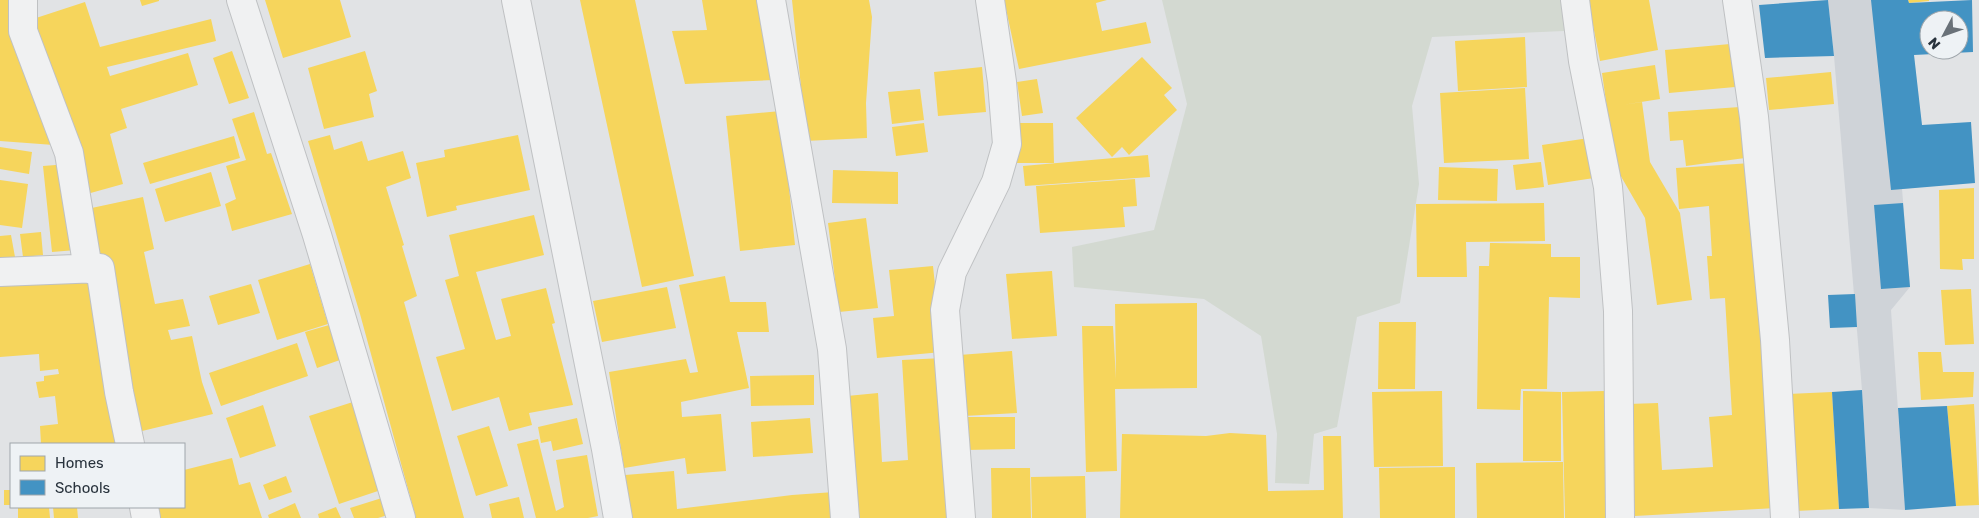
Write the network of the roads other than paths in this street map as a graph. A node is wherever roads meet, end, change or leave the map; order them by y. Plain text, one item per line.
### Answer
1 (24, 0) edge
2 (241, 0) edge
3 (516, 0) edge
4 (771, 0) edge
5 (990, 0) edge
6 (1576, 0) edge
7 (1737, 0) edge
8 (88, 269) junction
9 (0, 272) edge
10 (130, 443) edge
11 (401, 518) edge
12 (618, 518) edge
13 (845, 518) edge
14 (960, 518) edge
15 (1620, 518) edge
16 (1785, 518) edge

1 - 8 street
2 - 11 street
3 - 12 street
4 - 13 street
5 - 14 street
6 - 15 street
7 - 16 street
8 - 9 street
8 - 10 street

